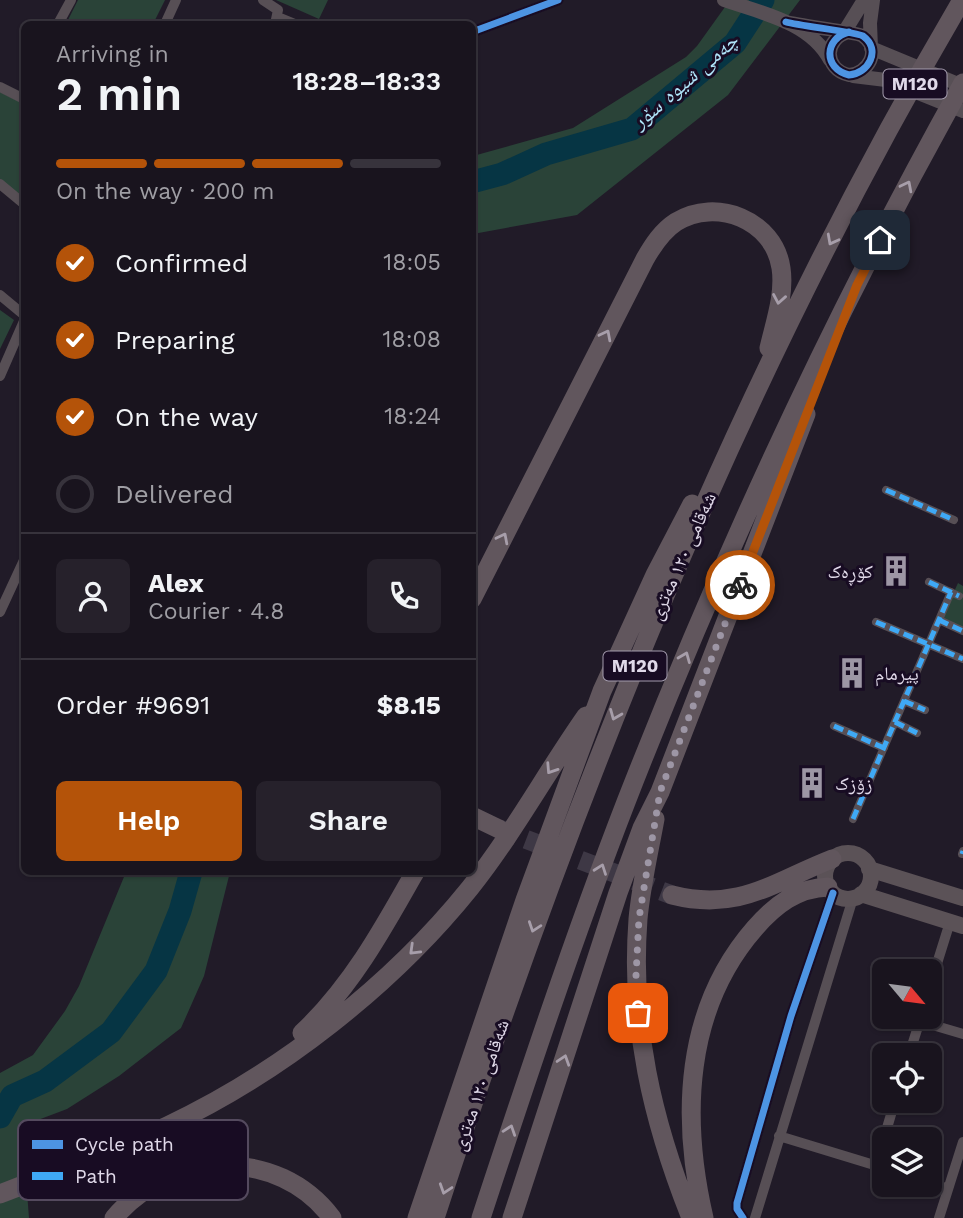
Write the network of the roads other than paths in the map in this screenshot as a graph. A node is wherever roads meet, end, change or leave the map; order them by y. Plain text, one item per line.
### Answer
1 (71, 0) edge
2 (176, 0) edge
3 (263, 0) edge
4 (558, 0) edge
5 (724, 0) edge
6 (864, 0) edge
7 (873, 0) edge
8 (962, 0) edge
9 (60, 21) edge
10 (166, 21) edge
11 (277, 21) edge
12 (476, 31) edge
13 (811, 32) junction
14 (846, 33) junction
15 (871, 48) junction
16 (830, 60) junction
17 (849, 75) junction
18 (963, 85) edge
19 (0, 87) edge
20 (21, 95) edge
21 (963, 111) edge
22 (0, 184) edge
23 (21, 202) edge
24 (857, 285) junction
25 (0, 295) edge
26 (21, 312) edge
27 (21, 328) edge
28 (0, 376) edge
29 (760, 384) junction
30 (731, 444) junction
31 (886, 490) dead end
32 (954, 520) dead end
33 (21, 566) edge
34 (929, 582) dead end
35 (476, 591) edge
36 (0, 612) edge
37 (939, 620) junction
38 (876, 622) dead end
39 (963, 631) edge
40 (928, 645) junction
41 (963, 659) edge
42 (603, 691) junction
43 (904, 701) junction
44 (925, 710) dead end
45 (895, 722) junction
46 (834, 726) dead end
47 (917, 733) dead end
48 (884, 748) junction
49 (660, 792) junction
50 (853, 819) dead end
51 (832, 859) junction
52 (869, 869) junction
53 (413, 875) edge
54 (830, 890) junction
55 (672, 895) tunnel mouth
56 (857, 896) junction
57 (963, 898) edge
58 (956, 924) edge
59 (941, 959) edge
60 (942, 1027) edge
61 (963, 1034) edge
62 (260, 1072) junction
63 (177, 1120) edge
64 (779, 1136) junction
65 (963, 1142) edge
66 (872, 1164) edge
67 (248, 1168) edge
68 (18, 1187) edge
69 (942, 1187) edge
70 (948, 1189) junction
71 (0, 1194) edge
72 (133, 1200) edge
73 (114, 1218) edge
74 (332, 1218) edge
75 (417, 1218) edge
76 (435, 1218) edge
77 (481, 1218) edge
78 (512, 1218) edge
79 (691, 1218) edge
80 (704, 1218) edge
81 (743, 1218) edge
82 (755, 1218) edge
83 (939, 1218) edge

1 - 9 street
2 - 10 street
3 - 11 street
4 - 12 street
5 - 13 street
6 - 14 street
7 - 15 street
8 -> 29 highway, شەقامی ١٢٠ مەتری / M120
13 - 14 street
13 - 16 street
14 - 15 street
14 - 16 street
15 - 17 street
15 - 18 street
16 - 17 street
17 - 21 street
24 -> 18 highway, M120
19 - 20 street
22 - 23 street
24 - 49 highway
77 -> 24 highway, M120
25 - 26 street
27 - 28 street
29 - 30 highway, شەقامی ١٢٠ مەتری / M120
35 -> 29 highway
30 - 42 highway
30 -> 76 highway, شەقامی ١٢٠ مەتری / M120
31 - 32 street
33 - 36 street
34 - 37 street
37 - 39 street
37 - 40 street
38 - 40 street
40 - 41 street
40 - 43 street
42 -> 62 highway
42 - 75 highway
43 - 44 street
43 - 45 street
45 - 47 street
45 - 48 street
46 - 48 street
48 - 50 street
78 -> 49 highway
49 - 79 highway
51 - 52 main road
51 - 54 main road
51 - 55 highway
52 - 56 main road
52 - 57 main road
53 - 62 highway
54 - 56 main road
54 - 80 highway
54 - 81 street
56 - 58 main road
56 - 64 street
58 - 59 street
60 - 61 street
62 - 63 highway
64 - 66 street
64 - 82 street
65 - 70 street
67 - 74 highway
68 - 71 highway
69 - 70 street
70 - 83 street
72 - 73 highway

